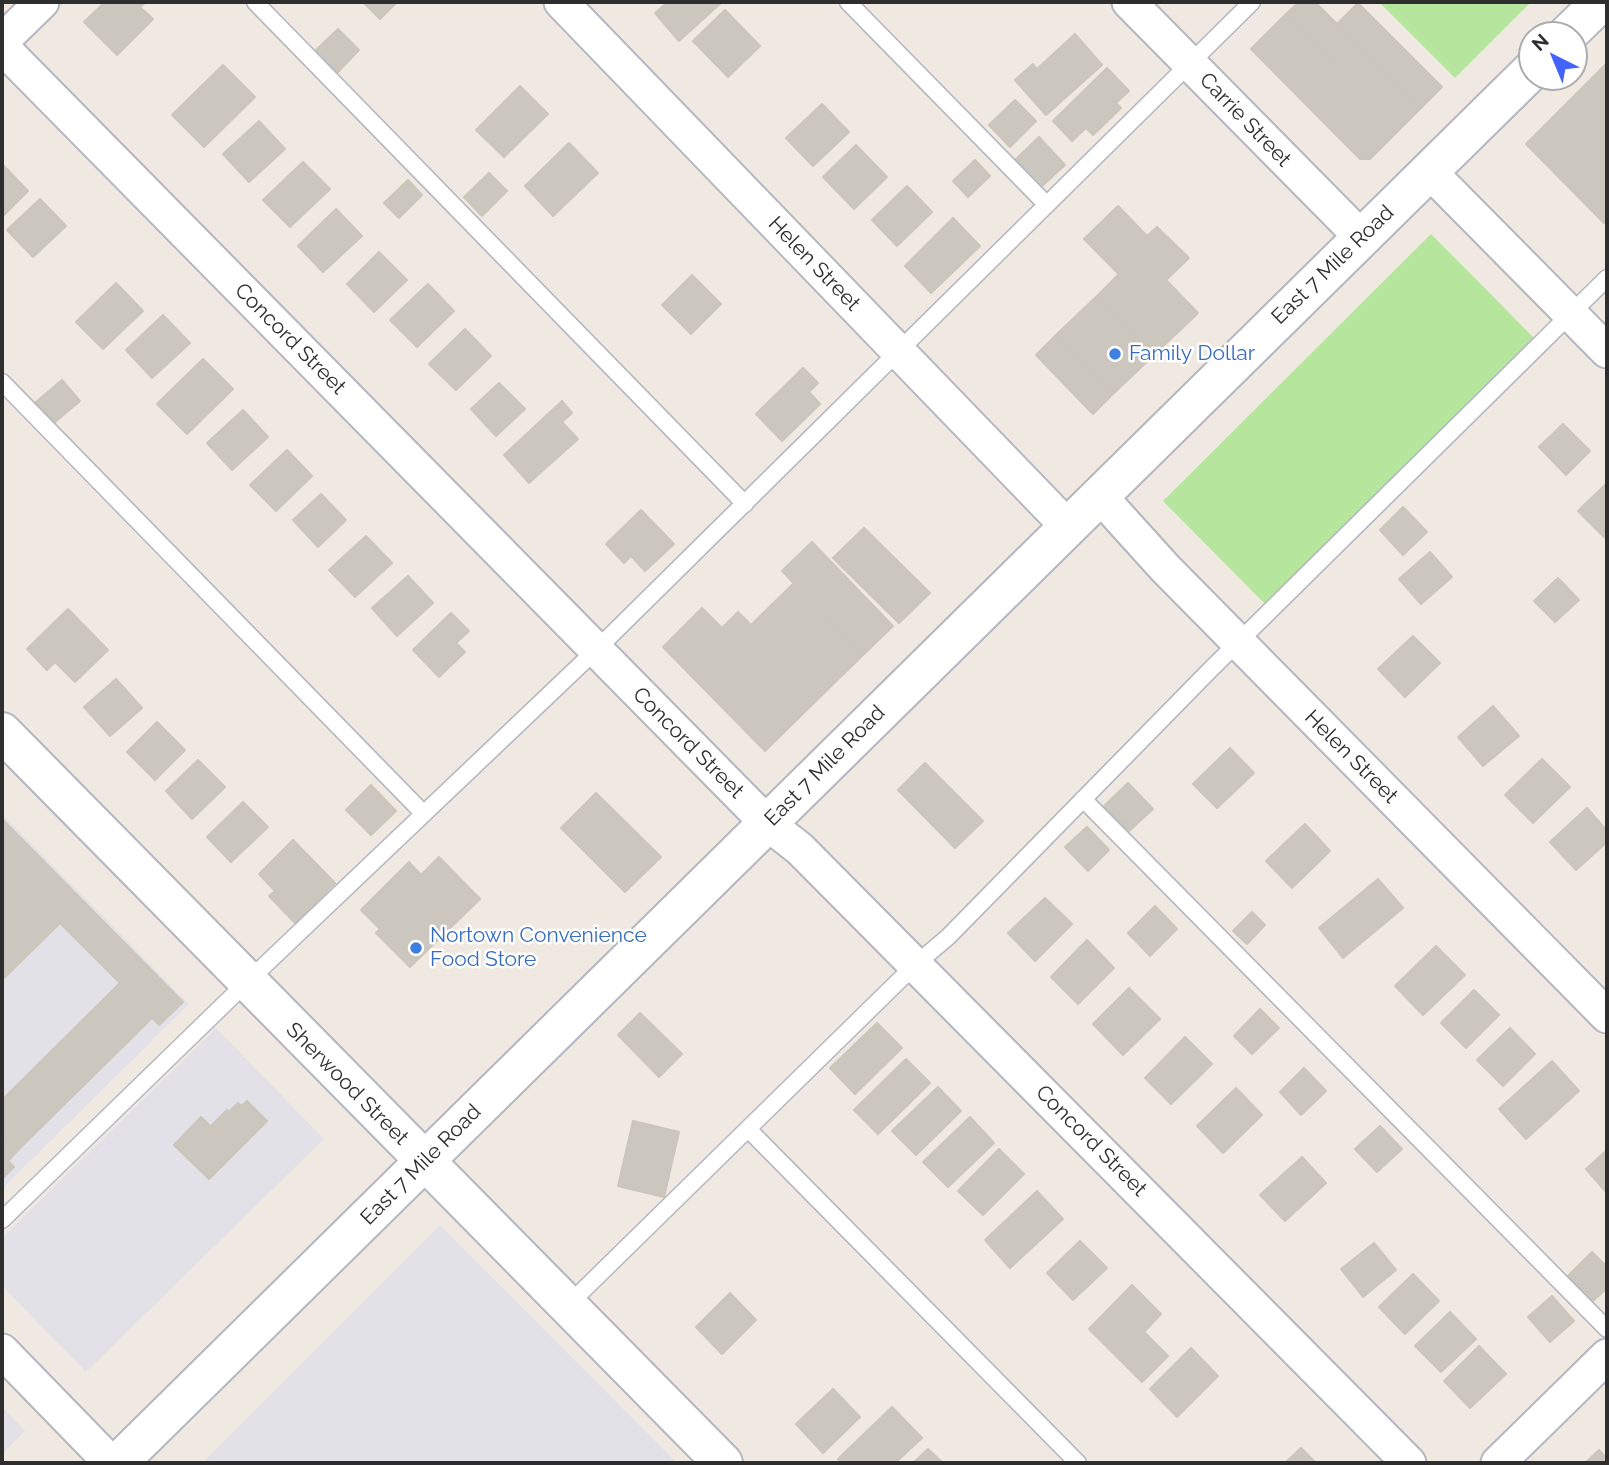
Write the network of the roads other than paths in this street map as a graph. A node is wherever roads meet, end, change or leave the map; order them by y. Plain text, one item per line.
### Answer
1 (42, 2) edge
2 (255, 2) edge
3 (561, 2) edge
4 (848, 2) edge
5 (1129, 2) edge
6 (1252, 2) edge
7 (1601, 2) edge
8 (1581, 21) edge
9 (2, 41) edge
10 (2, 47) edge
11 (1190, 63) junction
12 (1518, 83) edge
13 (1429, 171) junction
14 (1047, 205) junction
15 (1361, 237) junction
16 (1607, 278) edge
17 (1570, 313) junction
18 (1607, 351) edge
19 (899, 352) junction
20 (2, 382) edge
21 (1098, 495) junction
22 (744, 504) junction
23 (1067, 526) junction
24 (1238, 642) junction
25 (596, 650) junction
26 (2, 732) edge
27 (1083, 799) junction
28 (424, 814) junction
29 (767, 823) junction
30 (916, 964) junction
31 (247, 982) junction
32 (1607, 1016) edge
33 (748, 1129) junction
34 (424, 1162) junction
35 (2, 1220) edge
36 (567, 1306) junction
37 (1607, 1329) edge
38 (2, 1351) edge
39 (1607, 1356) edge
40 (111, 1463) edge
41 (118, 1463) edge
42 (723, 1463) edge
43 (1078, 1463) edge
44 (1409, 1463) edge
45 (1498, 1463) edge

1 - 9 street
2 - 22 lane
3 - 19 street, Helen Street
4 - 14 lane
5 - 11 street, Carrie Street
6 - 11 lane
7 - 8 street
10 - 25 street, Concord Street
11 - 14 lane
11 - 15 street, Carrie Street
12 - 13 street, East 7 Mile Road
13 - 15 street, East 7 Mile Road
13 - 17 street
14 - 19 lane
15 - 21 street, East 7 Mile Road
16 - 17 lane
17 - 18 street
17 - 24 lane
19 - 22 lane
19 - 23 street, Helen Street
20 - 28 lane
21 - 23 street, East 7 Mile Road
21 - 24 street, Helen Street
22 - 25 lane
23 - 29 street, East 7 Mile Road
24 - 27 lane
24 - 32 street, Helen Street
25 - 28 lane
25 - 29 street, Concord Street
26 - 31 street, Sherwood Street
27 - 30 lane
27 - 37 lane
28 - 31 lane
29 - 30 street, Concord Street
29 - 34 street, East 7 Mile Road
30 - 33 lane
30 - 44 street, Concord Street
31 - 34 street, Sherwood Street
31 - 35 lane
33 - 36 lane
33 - 43 lane
34 - 36 street, Sherwood Street
34 - 41 street, East 7 Mile Road
36 - 42 street, Sherwood Street
38 - 40 street
39 - 45 street

